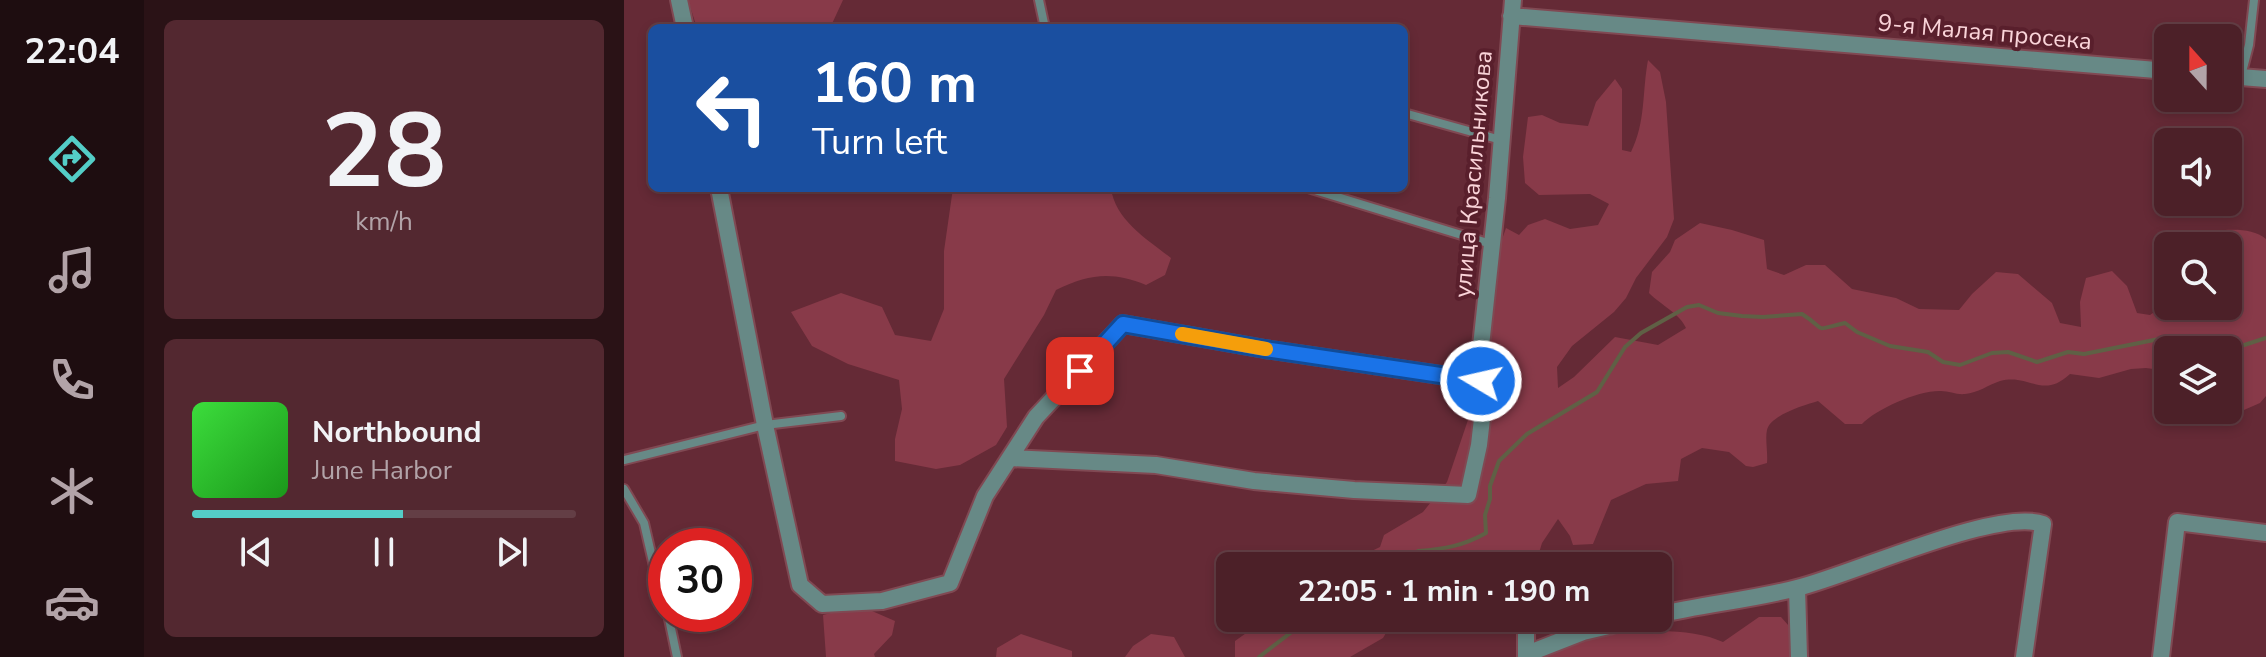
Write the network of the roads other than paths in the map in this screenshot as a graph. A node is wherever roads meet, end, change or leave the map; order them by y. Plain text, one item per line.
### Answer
1 (679, 0) edge
2 (1039, 0) edge
3 (2254, 0) edge
4 (1512, 8) edge
5 (684, 24) edge
6 (1044, 24) edge
7 (2242, 59) edge
8 (2154, 70) edge
9 (2242, 77) edge
10 (2266, 79) edge
11 (1408, 114) edge
12 (1501, 140) junction
13 (720, 192) edge
14 (1321, 192) edge
15 (1491, 244) junction
16 (1481, 381) junction
17 (841, 416) dead end
18 (765, 425) junction
19 (1010, 458) junction
20 (624, 460) edge
21 (624, 489) edge
22 (2266, 533) edge
23 (648, 540) edge
24 (1797, 588) junction
25 (1672, 612) edge
26 (672, 632) edge
27 (1526, 632) edge
28 (1583, 632) edge
29 (1527, 655) edge
30 (677, 657) edge
31 (1799, 657) edge
32 (2024, 657) edge
33 (2161, 657) edge

1 - 5 street
2 - 6 lane
3 - 7 lane
4 - 8 street, 9-я Малая просека
4 - 12 street, улица Красильникова
9 - 10 street
11 - 12 lane
12 - 15 street, улица Красильникова
13 - 18 street
14 - 15 lane
15 - 16 street, улица Красильникова
16 - 19 street
16 - 19 street, улица Красильникова
17 - 18 lane
18 - 19 street
18 - 20 lane
21 - 23 lane
22 - 33 street
24 - 25 street
24 - 31 street
24 - 32 street
26 - 30 lane
27 - 29 street
28 - 29 street

